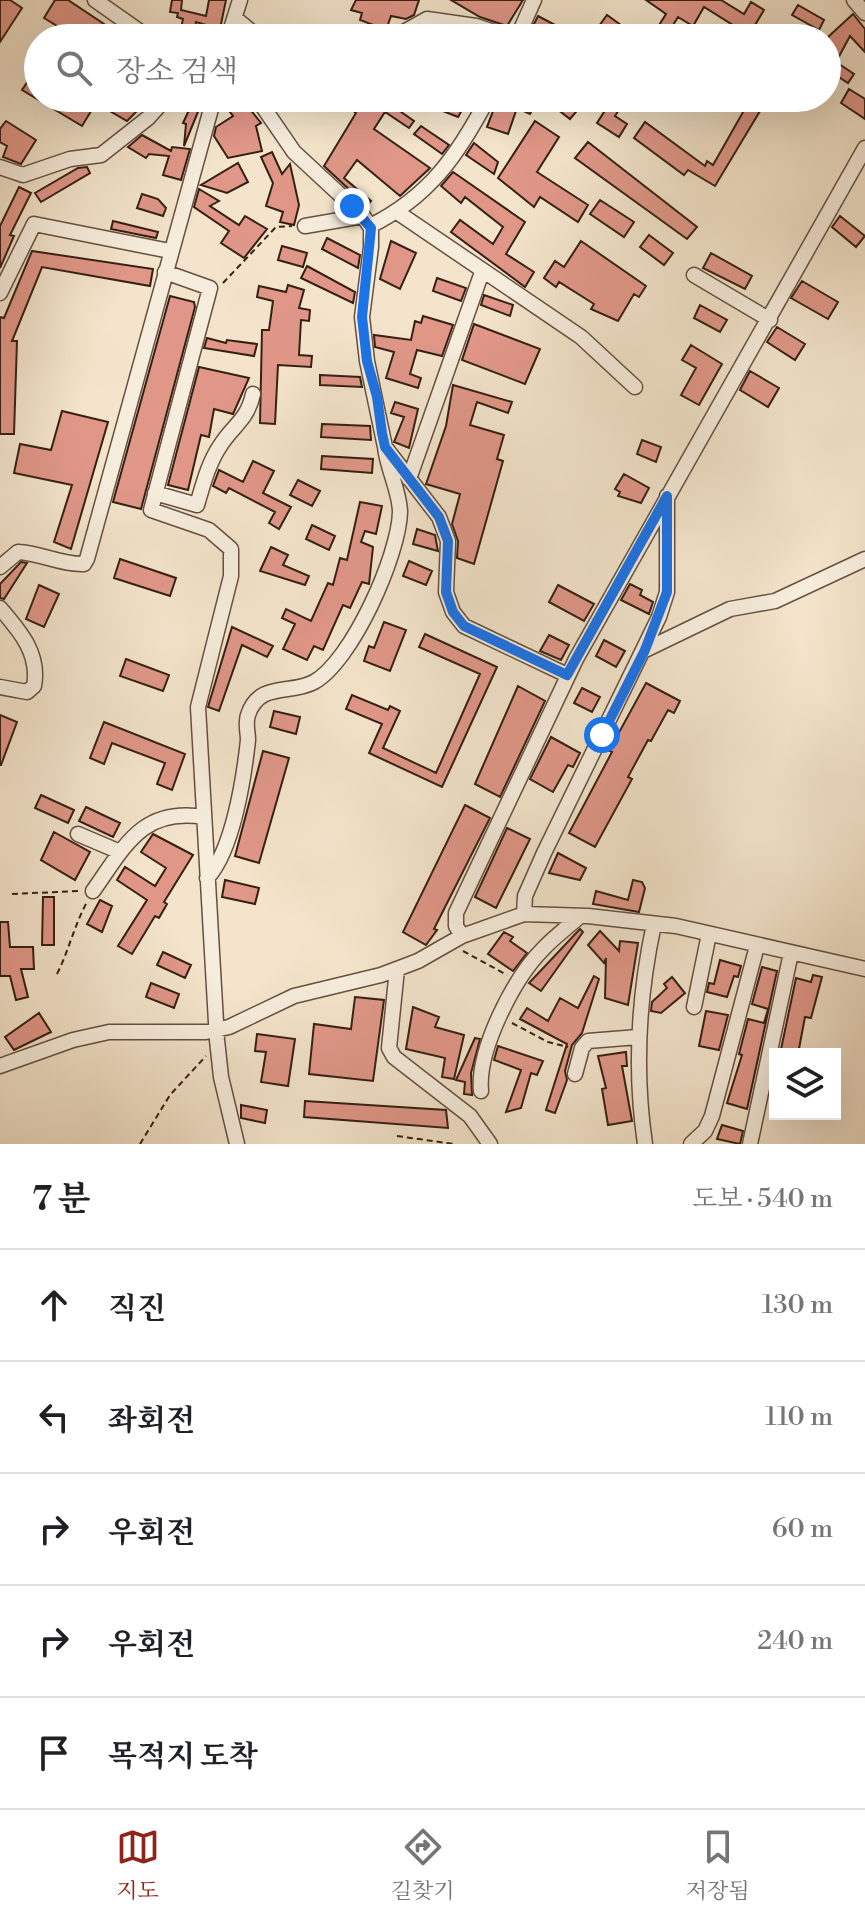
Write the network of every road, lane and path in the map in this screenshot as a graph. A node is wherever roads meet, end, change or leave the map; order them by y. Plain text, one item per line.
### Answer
1 (95, 0) edge
2 (240, 0) edge
3 (534, 0) edge
4 (854, 0) edge
5 (865, 13) edge
6 (235, 18) junction
7 (129, 24) edge
8 (233, 24) edge
9 (242, 24) edge
10 (418, 24) edge
11 (462, 24) edge
12 (521, 24) edge
13 (153, 112) edge
14 (210, 112) edge
15 (267, 112) edge
16 (479, 112) edge
17 (865, 148) edge
18 (0, 167) edge
19 (397, 212) junction
20 (366, 221) junction
21 (305, 226) joint
22 (170, 251) junction
23 (165, 272) junction
24 (482, 272) junction
25 (694, 275) dead end
26 (210, 288) junction
27 (0, 293) edge
28 (770, 320) junction
29 (635, 387) dead end
30 (253, 394) dead end
31 (385, 447) junction
32 (409, 479) junction
33 (155, 493) junction
34 (667, 496) junction
35 (865, 559) edge
36 (0, 567) edge
37 (0, 608) edge
38 (645, 650) junction
39 (567, 675) junction
40 (0, 687) edge
41 (204, 817) junction
42 (78, 834) dead end
43 (120, 852) junction
44 (207, 878) junction
45 (93, 891) junction
46 (12, 894) dead end
47 (524, 914) junction
48 (580, 916) junction
49 (654, 924) junction
50 (709, 934) junction
51 (456, 940) junction
52 (757, 946) junction
53 (791, 953) junction
54 (397, 969) junction
55 (865, 969) edge
56 (57, 974) dead end
57 (519, 980) junction
58 (694, 1007) dead end
59 (501, 1017) junction
60 (217, 1035) junction
61 (638, 1037) junction
62 (581, 1051) junction
63 (0, 1066) edge
64 (575, 1074) dead end
65 (481, 1091) dead end
66 (397, 1136) dead end
67 (140, 1144) edge
68 (237, 1144) edge
69 (454, 1144) edge
70 (490, 1144) edge
71 (645, 1144) edge
72 (691, 1144) edge
73 (750, 1144) edge

1 - 7 street
2 - 6 street
3 - 12 street
4 - 5 street
6 - 8 street
6 - 9 street
10 - 11 street
13 - 18 street
14 - 22 street
15 - 20 street
16 - 19 street
17 - 28 street
19 - 20 street
19 - 24 street
20 - 21 street
20 - 31 street
21 - 26 path
22 - 23 street
22 - 27 street
23 - 26 street
23 - 36 street
24 - 29 street
24 - 32 street
25 - 28 street
26 - 33 street
28 - 34 street
30 - 33 street
31 - 32 street
31 - 44 street
32 - 39 street
33 - 41 street
34 - 38 street
34 - 39 street
35 - 38 street
37 - 40 street
38 - 47 street
39 - 51 street
41 - 43 street
41 - 44 street
42 - 43 street
43 - 45 street
44 - 60 street
45 - 46 path
45 - 56 path
47 - 48 street
47 - 51 street
48 - 49 street
48 - 57 street
49 - 50 street
49 - 61 street
50 - 52 street
50 - 58 street
51 - 54 street
51 - 57 path
52 - 53 street
52 - 72 street
53 - 55 street
53 - 73 street
54 - 60 street
54 - 70 street
57 - 59 street
59 - 62 path
59 - 65 street
60 - 63 street
60 - 67 path
60 - 68 street
61 - 62 street
61 - 71 street
62 - 64 street
66 - 69 path

